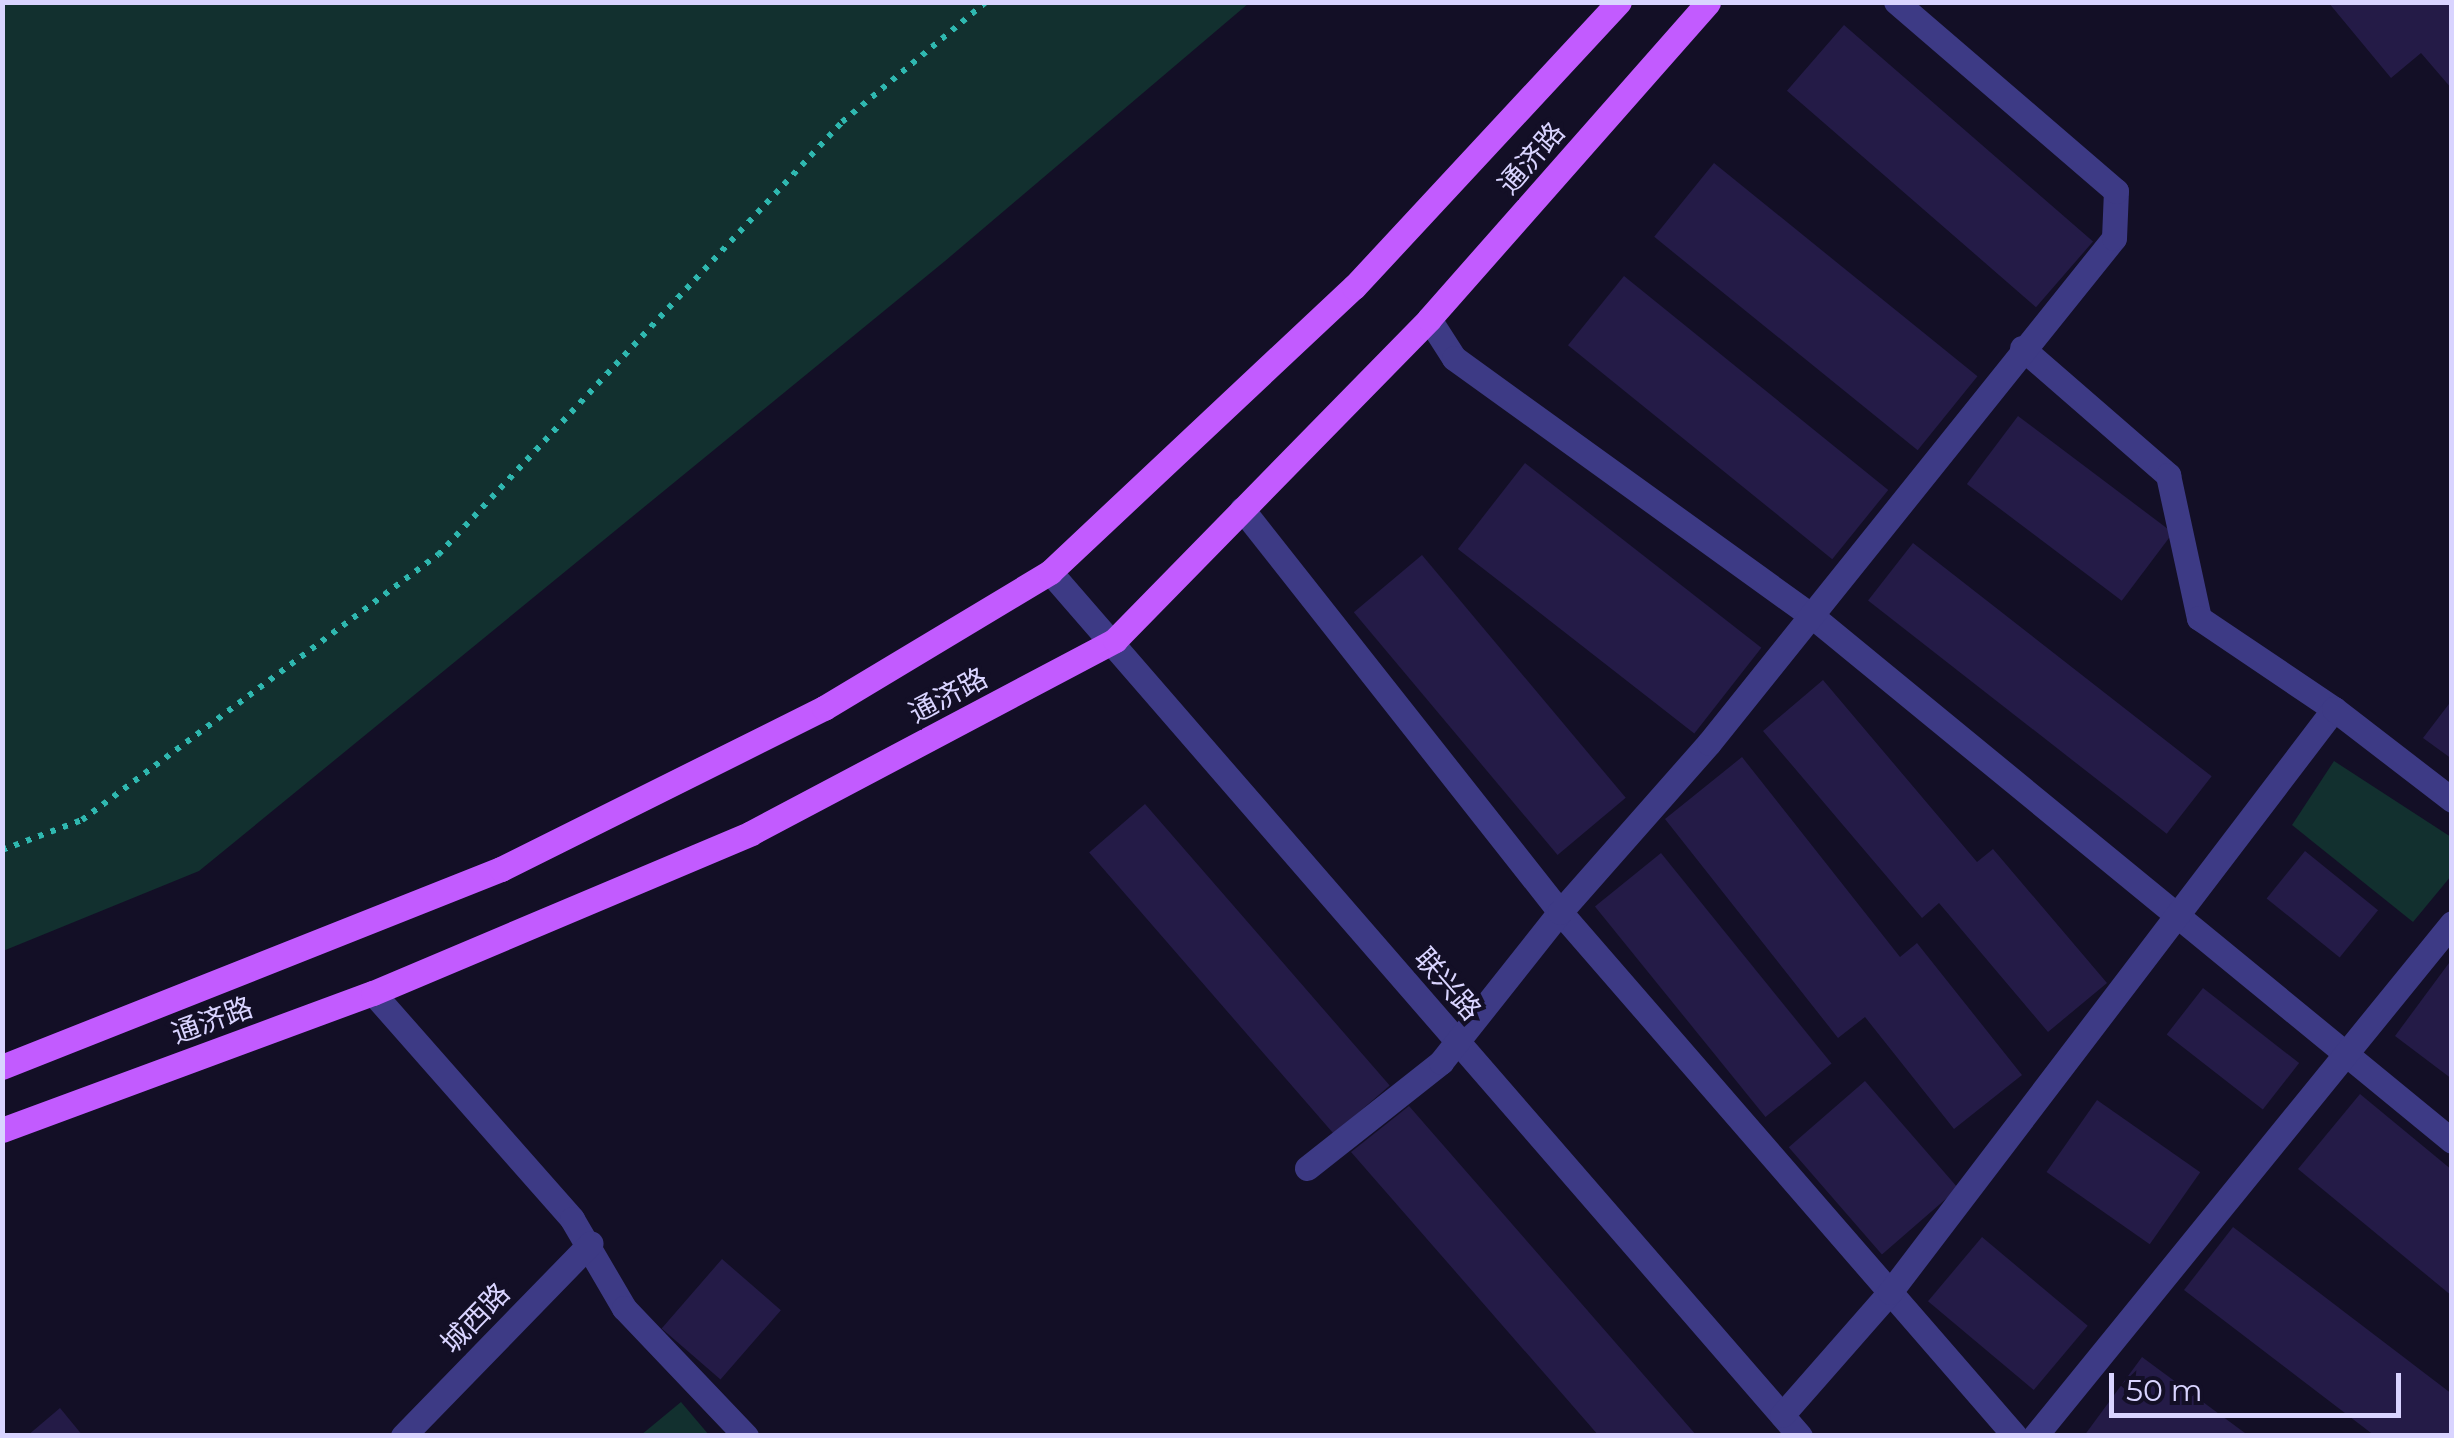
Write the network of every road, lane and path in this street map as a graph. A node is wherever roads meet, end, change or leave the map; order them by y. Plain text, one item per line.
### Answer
1 (986, 2) edge
2 (1620, 2) edge
3 (1708, 2) edge
4 (1896, 2) edge
5 (1428, 319) junction
6 (2022, 348) junction
7 (1242, 509) junction
8 (1050, 572) junction
9 (1812, 616) junction
10 (1115, 640) junction
11 (2334, 709) junction
12 (2452, 800) edge
13 (2, 850) edge
14 (1560, 912) junction
15 (2175, 918) junction
16 (2452, 923) edge
17 (373, 993) junction
18 (1456, 1040) junction
19 (2348, 1052) junction
20 (2, 1068) edge
21 (2, 1130) edge
22 (2452, 1141) edge
23 (1307, 1168) dead end
24 (590, 1243) junction
25 (1890, 1292) junction
26 (1782, 1416) junction
27 (402, 1436) edge
28 (746, 1436) edge
29 (1800, 1436) edge
30 (2015, 1436) edge
31 (2035, 1436) edge

1 - 13 path
2 - 8 main road, 通济路
3 - 5 main road, 通济路
4 - 6 street
5 - 7 main road, 通济路
5 - 9 street
6 - 9 street
6 - 11 street
7 - 10 main road, 通济路
7 - 14 street
8 - 10 street, 联兴路
8 - 20 main road, 通济路
9 - 14 street
9 - 15 street
10 - 17 main road, 通济路
10 - 18 street, 联兴路
11 - 12 street
11 - 15 street
14 - 18 street
14 - 25 street
15 - 19 street
15 - 25 street
16 - 19 street
17 - 21 main road, 通济路
17 - 24 street
18 - 23 street
18 - 26 street, 联兴路
19 - 22 street
19 - 31 street
24 - 27 street, 城西路
24 - 28 street
25 - 26 street
25 - 30 street
26 - 29 street, 联兴路

